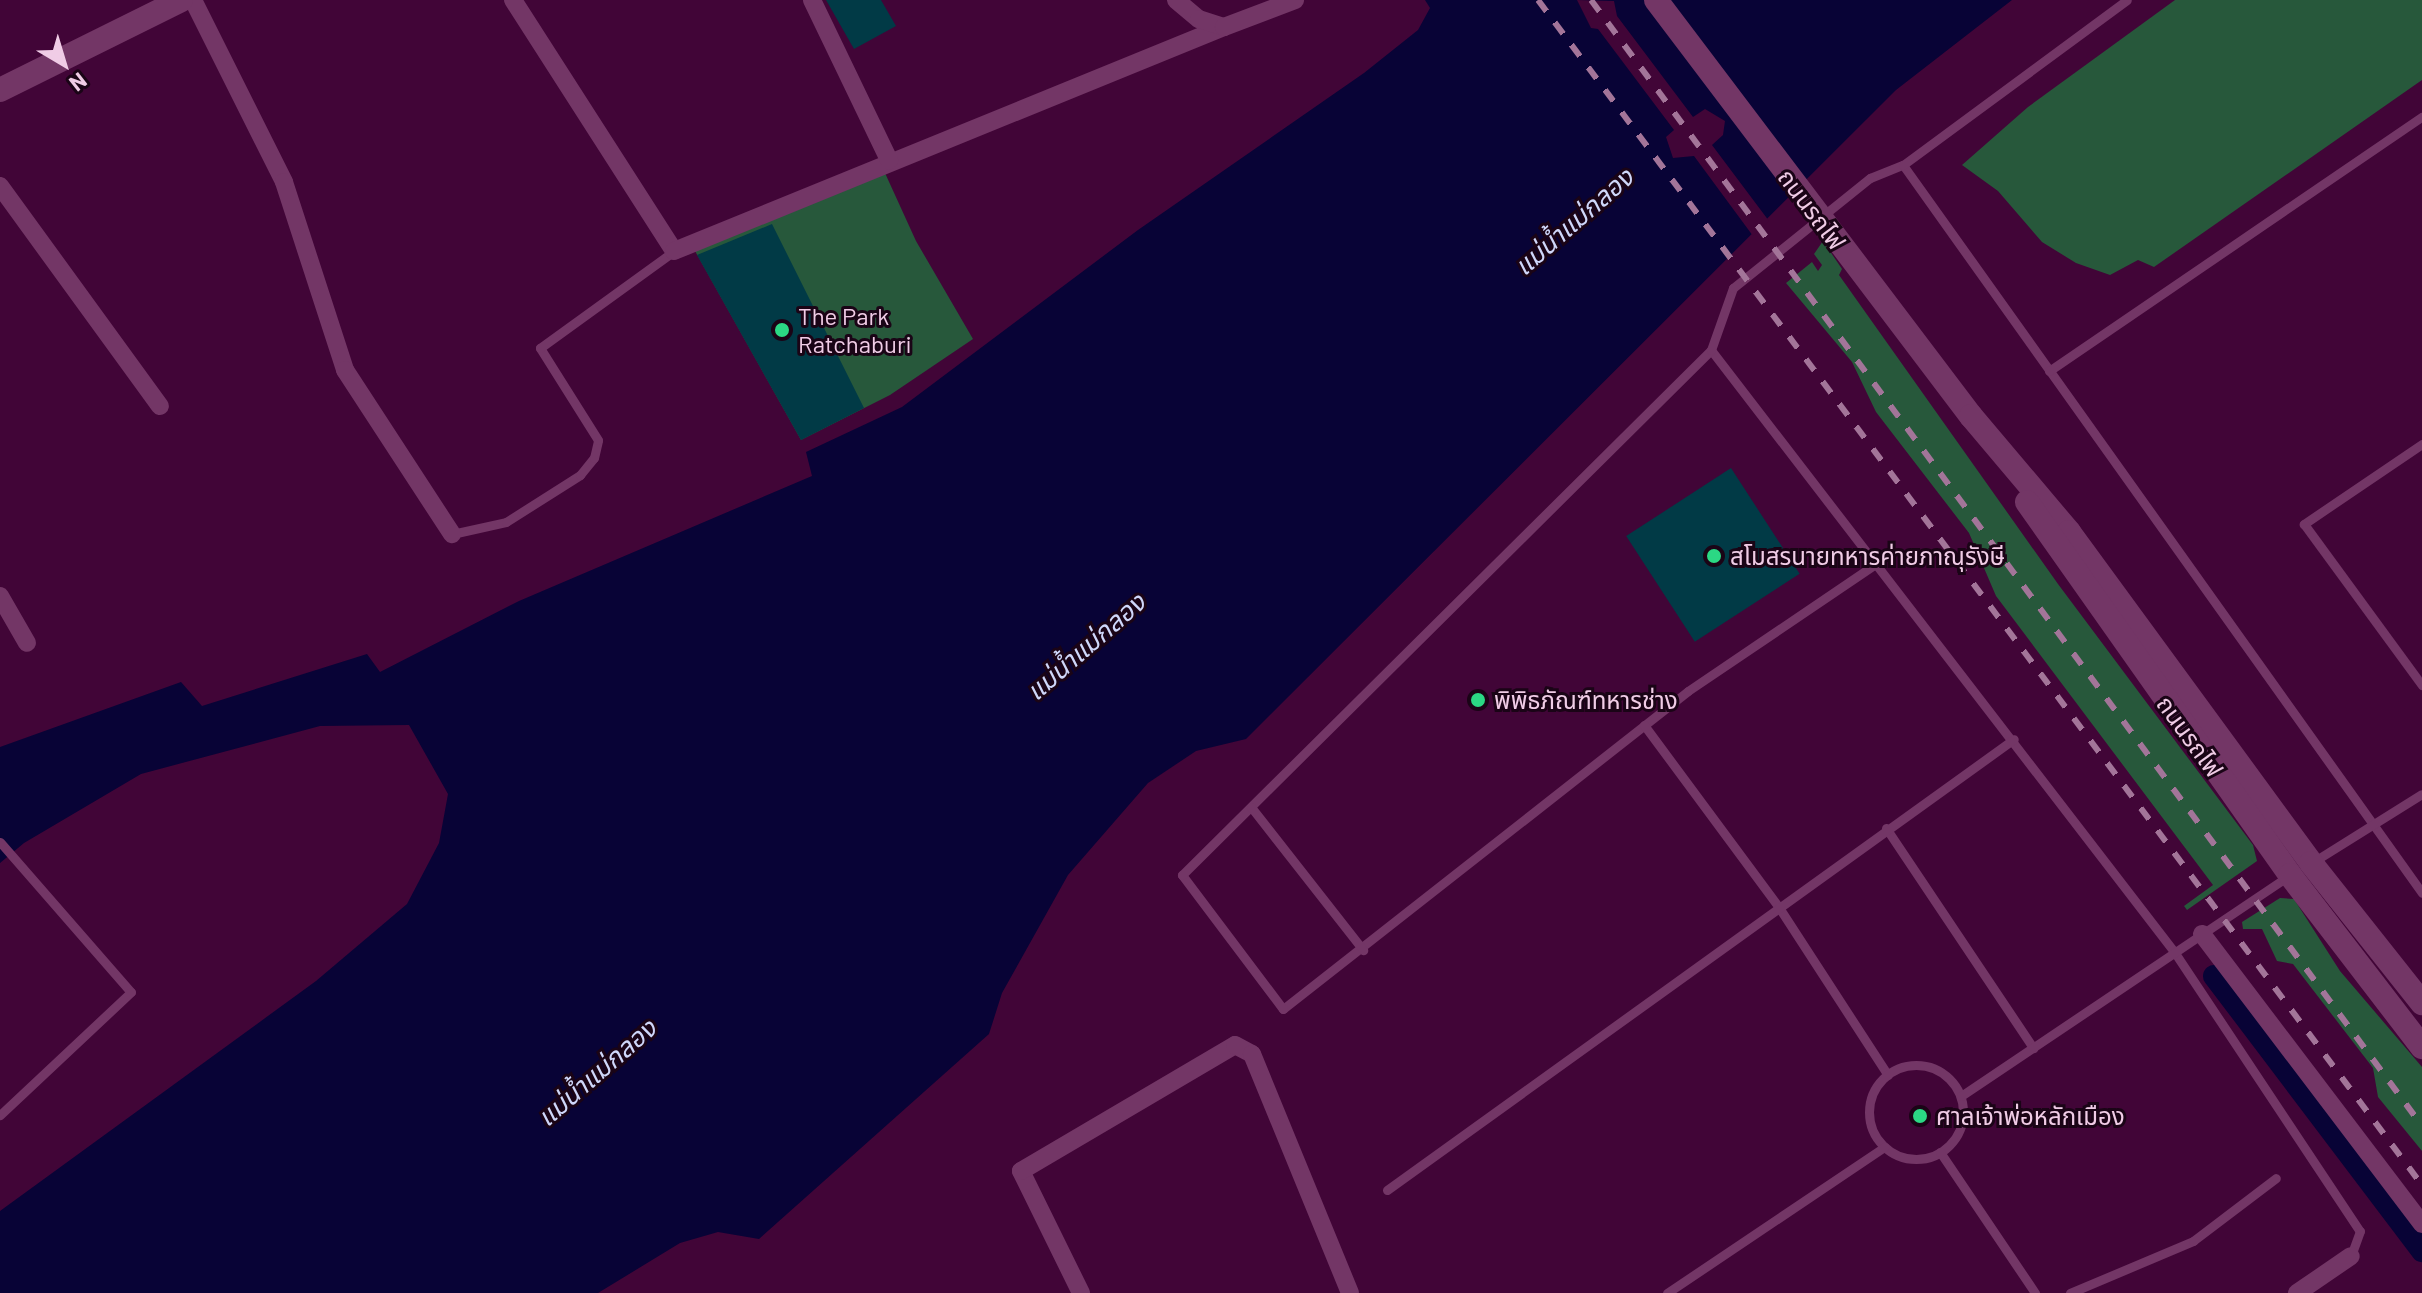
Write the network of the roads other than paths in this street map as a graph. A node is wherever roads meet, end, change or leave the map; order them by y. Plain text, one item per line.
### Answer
1 (181, 0) edge
2 (193, 0) edge
3 (513, 0) edge
4 (812, 0) edge
5 (1176, 0) edge
6 (1295, 0) edge
7 (1656, 0) edge
8 (2127, 0) edge
9 (148, 8) edge
10 (1224, 27) junction
11 (0, 90) edge
12 (2422, 117) edge
13 (889, 160) junction
14 (1903, 165) junction
15 (0, 186) edge
16 (674, 251) junction
17 (1711, 350) junction
18 (2049, 371) junction
19 (160, 406) dead end
20 (2422, 444) edge
21 (452, 534) joint
22 (1874, 565) junction
23 (0, 596) edge
24 (27, 643) dead end
25 (2422, 685) edge
26 (1644, 725) junction
27 (2014, 739) junction
28 (2422, 794) edge
29 (1251, 807) junction
30 (2372, 827) junction
31 (1886, 828) junction
32 (0, 842) edge
33 (2300, 869) junction
34 (2422, 893) edge
35 (1780, 909) junction
36 (2202, 934) junction
37 (1363, 950) junction
38 (2175, 953) junction
39 (2422, 1003) edge
40 (2422, 1047) edge
41 (2033, 1048) junction
42 (1888, 1075) junction
43 (1961, 1096) junction
44 (0, 1115) edge
45 (1884, 1147) junction
46 (1940, 1152) junction
47 (2276, 1178) dead end
48 (1387, 1190) dead end
49 (2422, 1224) edge
50 (2351, 1256) joint
51 (1081, 1293) edge
52 (1350, 1293) edge
53 (1667, 1293) edge
54 (2035, 1293) edge
55 (2070, 1293) edge
56 (2297, 1293) edge

1 - 9 main road
2 - 21 street
3 - 16 street
4 - 13 street
5 - 10 street
6 - 10 street
7 - 33 main road, ถนนรถไฟ
8 - 14 lane
9 - 11 main road
10 - 13 street
12 - 18 lane
13 - 16 street
14 - 17 lane
14 - 18 lane
15 - 19 street
16 - 21 lane
17 - 22 lane
17 - 29 lane
18 - 30 lane
20 - 25 lane
22 - 26 lane
22 - 27 lane
23 - 24 street
26 - 35 lane
26 - 37 lane
27 - 31 lane
27 - 38 lane
28 - 30 lane
29 - 37 lane
29 - 37 lane
30 - 33 lane
30 - 34 lane
31 - 35 lane
31 - 41 lane
32 - 44 lane
33 - 36 lane
33 - 39 main road, ถนนรถไฟ
33 - 40 main road, ถนนรถไฟ
35 - 42 lane
35 - 48 lane
36 - 38 lane
36 - 49 street
38 - 41 lane
38 - 50 lane
41 - 43 lane
42 - 43 lane
42 - 45 lane
43 - 46 lane
45 - 46 lane
45 - 53 lane
46 - 54 lane
47 - 55 lane
50 - 56 street
51 - 52 street

